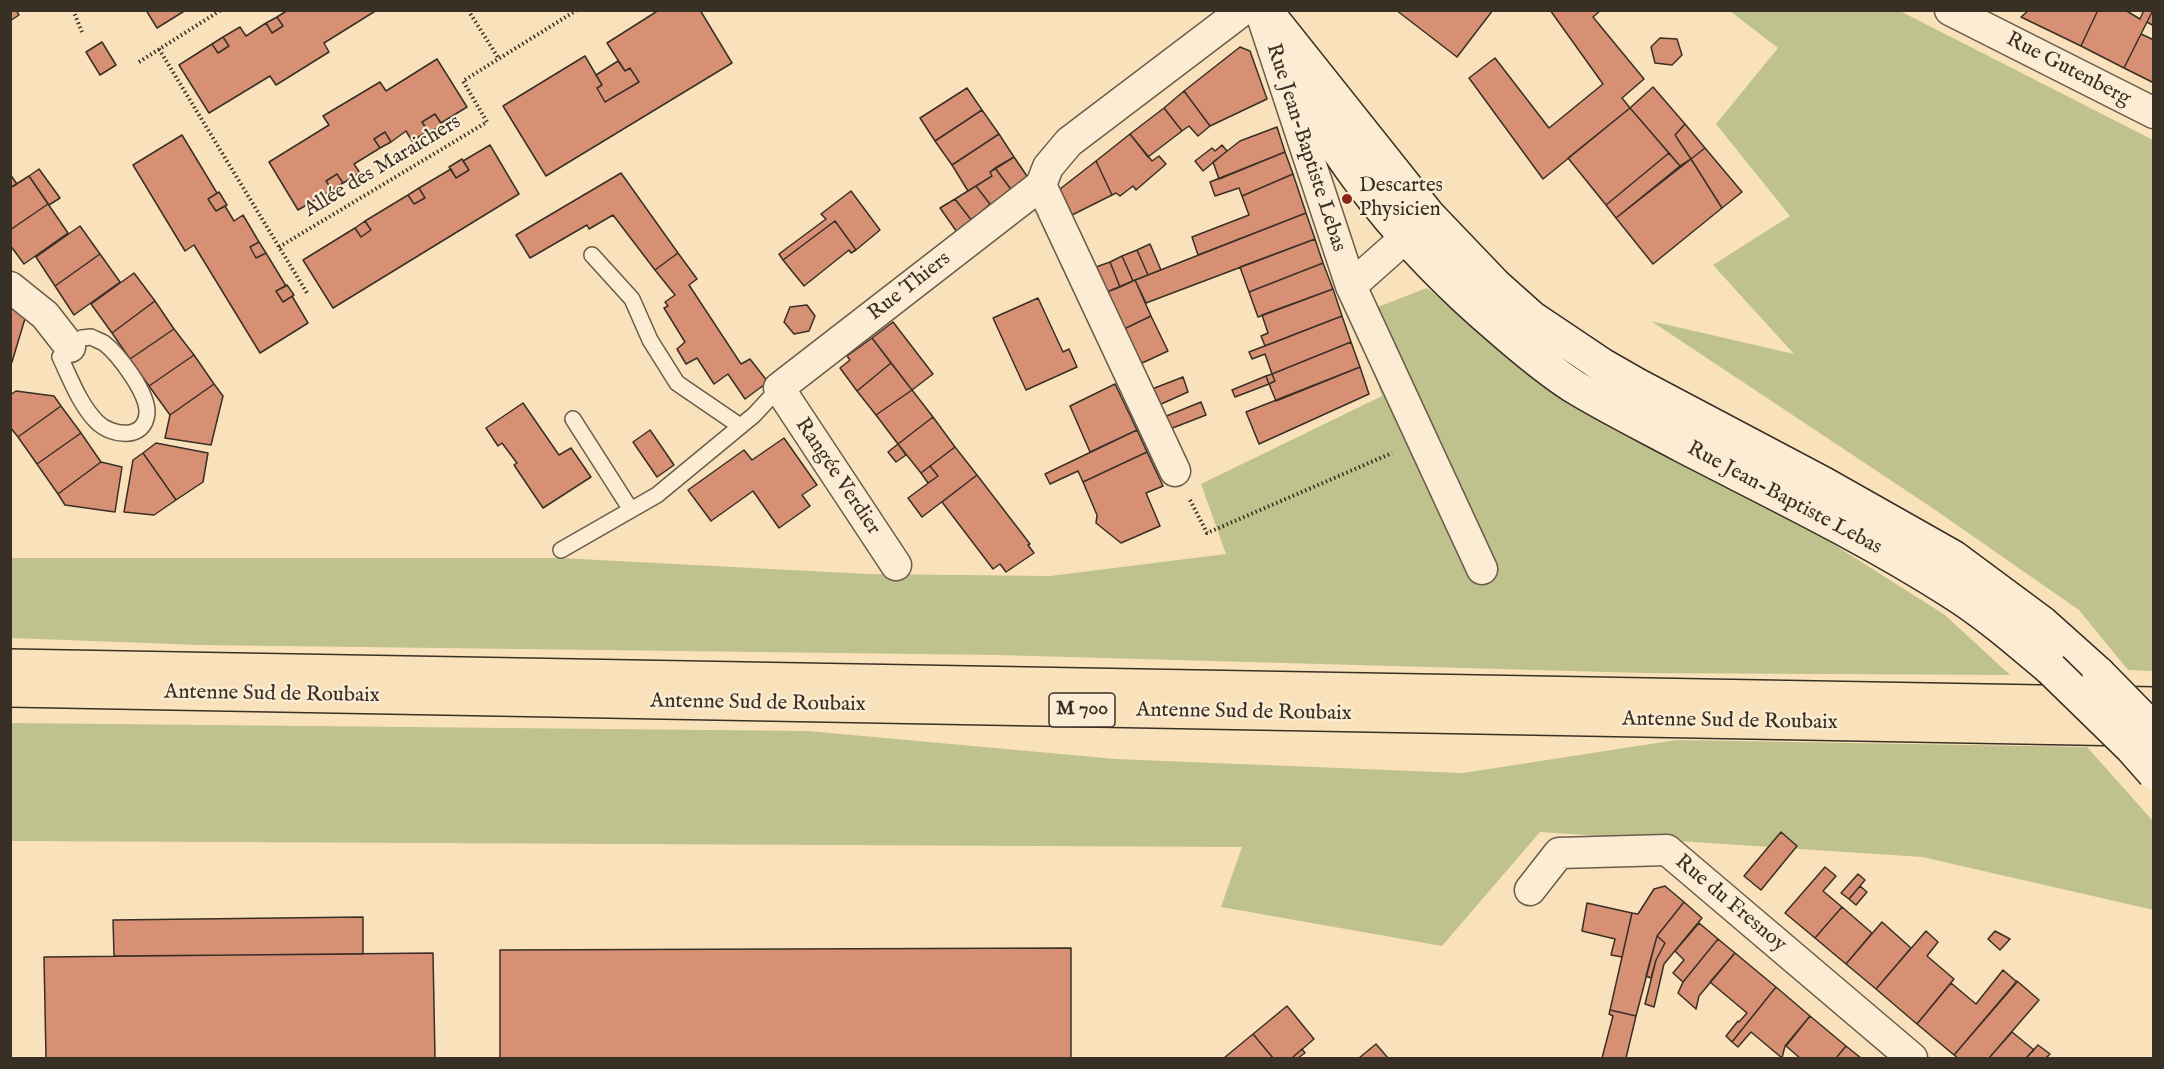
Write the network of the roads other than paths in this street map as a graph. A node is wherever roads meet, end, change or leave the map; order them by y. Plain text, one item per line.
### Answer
1 (1243, 10) edge
2 (1262, 10) edge
3 (1950, 10) edge
4 (2154, 113) edge
5 (1041, 185) junction
6 (1417, 227) junction
7 (592, 255) dead end
8 (1351, 286) junction
9 (10, 287) edge
10 (70, 347) junction
11 (779, 388) junction
12 (573, 419) dead end
13 (740, 426) junction
14 (1175, 471) road end
15 (631, 510) junction
16 (561, 550) dead end
17 (896, 565) dead end
18 (1482, 569) dead end
19 (10, 666) edge
20 (10, 690) edge
21 (2154, 704) edge
22 (2154, 729) edge
23 (2154, 773) edge
24 (1530, 890) dead end
25 (1912, 1059) edge

1 - 5 street, Rue Thiers
2 - 6 street, Rue Jean-Baptiste Lebas
2 - 8 street, Rue Jean-Baptiste Lebas
3 - 4 street, Rue Gutenberg
5 - 11 street, Rue Thiers
5 - 14 street
6 - 8 street, Rue Jean-Baptiste Lebas
6 - 22 street, Rue Jean-Baptiste Lebas, bridge
6 - 23 street, Rue Jean-Baptiste Lebas, bridge
7 - 13 lane
8 - 18 street, Rue Jean-Baptiste Lebas
9 - 10 street
10 - 10 lane
11 - 13 lane
11 - 17 street, Rangée Verdier
12 - 15 lane
13 - 15 lane
15 - 16 lane
19 - 21 highway, Antenne Sud de Roubaix / M 700
20 - 22 highway, Antenne Sud de Roubaix / M 700
24 - 25 street, Rue du Fresnoy

